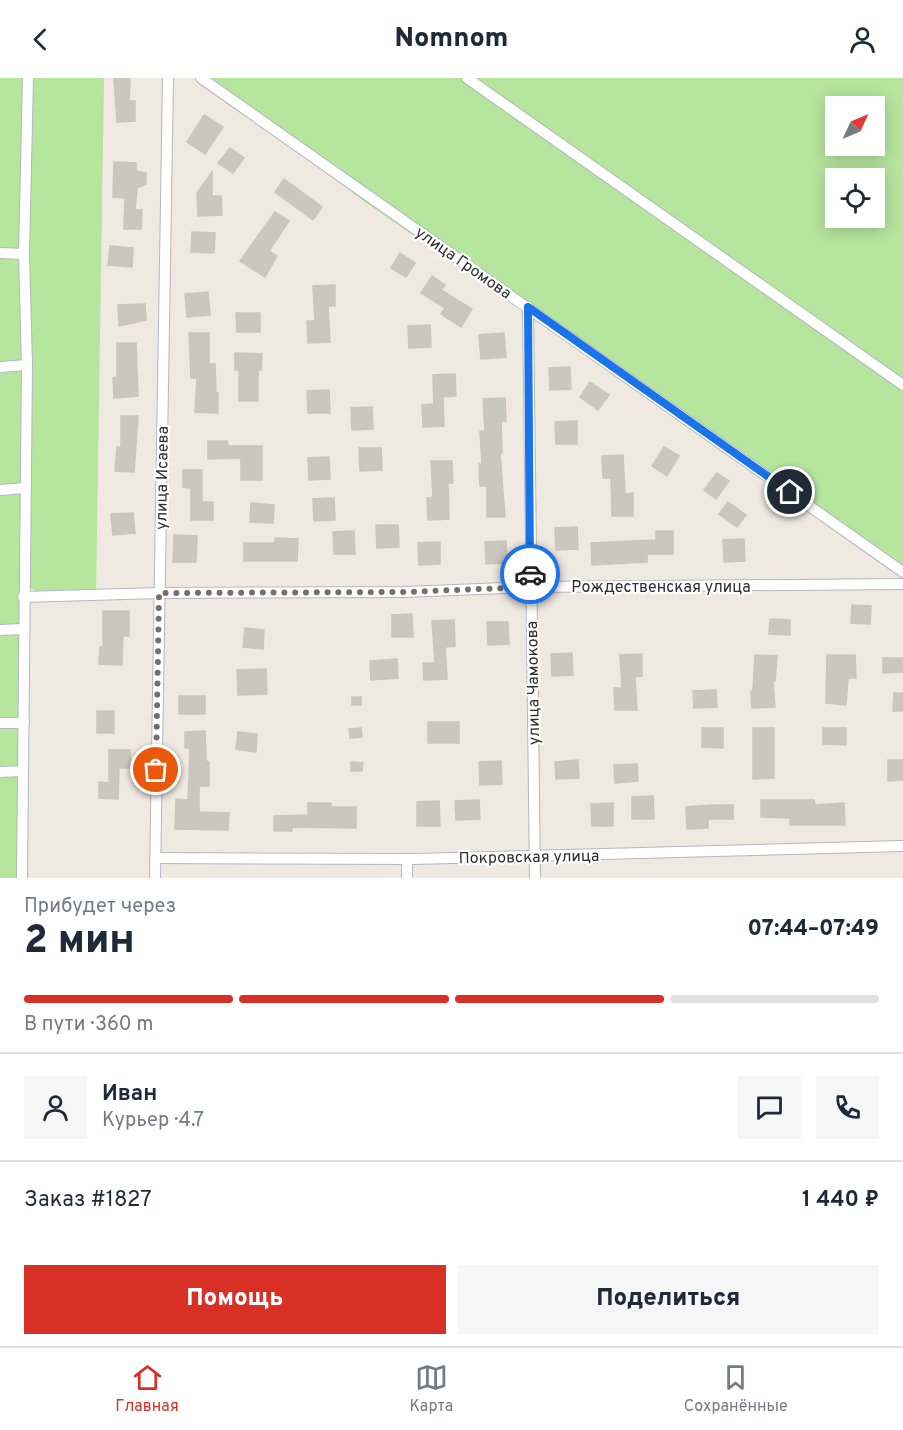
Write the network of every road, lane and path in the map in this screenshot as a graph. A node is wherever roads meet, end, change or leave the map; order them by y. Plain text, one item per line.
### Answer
1 (28, 78) edge
2 (168, 78) edge
3 (201, 78) edge
4 (467, 78) edge
5 (0, 253) edge
6 (24, 254) junction
7 (528, 307) junction
8 (27, 365) junction
9 (0, 367) edge
10 (903, 384) edge
11 (26, 488) junction
12 (0, 490) edge
13 (903, 572) edge
14 (903, 584) edge
15 (531, 587) junction
16 (159, 593) junction
17 (23, 597) junction
18 (24, 629) junction
19 (0, 630) edge
20 (0, 723) edge
21 (24, 723) junction
22 (23, 771) junction
23 (0, 772) edge
24 (903, 846) edge
25 (535, 855) junction
26 (155, 858) junction
27 (407, 859) junction
28 (22, 878) edge
29 (155, 878) edge
30 (407, 878) edge
31 (535, 878) edge

1 - 6 street
2 - 16 street, улица Исаева
3 - 7 street, улица Громова
4 - 10 street
5 - 6 street
6 - 8 street
7 - 13 street, улица Громова
7 - 15 street, улица Чамокова
8 - 9 street
8 - 11 street
11 - 12 street
11 - 17 street
14 - 15 street, Рождественская улица
15 - 16 street, Рождественская улица
15 - 25 street, улица Чамокова
16 - 17 street, Рождественская улица
16 - 26 street, улица Исаева
17 - 18 street
18 - 19 street
18 - 21 street
20 - 21 street
21 - 22 street
22 - 23 street
22 - 28 street
24 - 25 street, Покровская улица
25 - 27 street, Покровская улица
25 - 31 street, улица Чамокова
26 - 27 street, Покровская улица
26 - 29 street, улица Исаева
27 - 30 street

